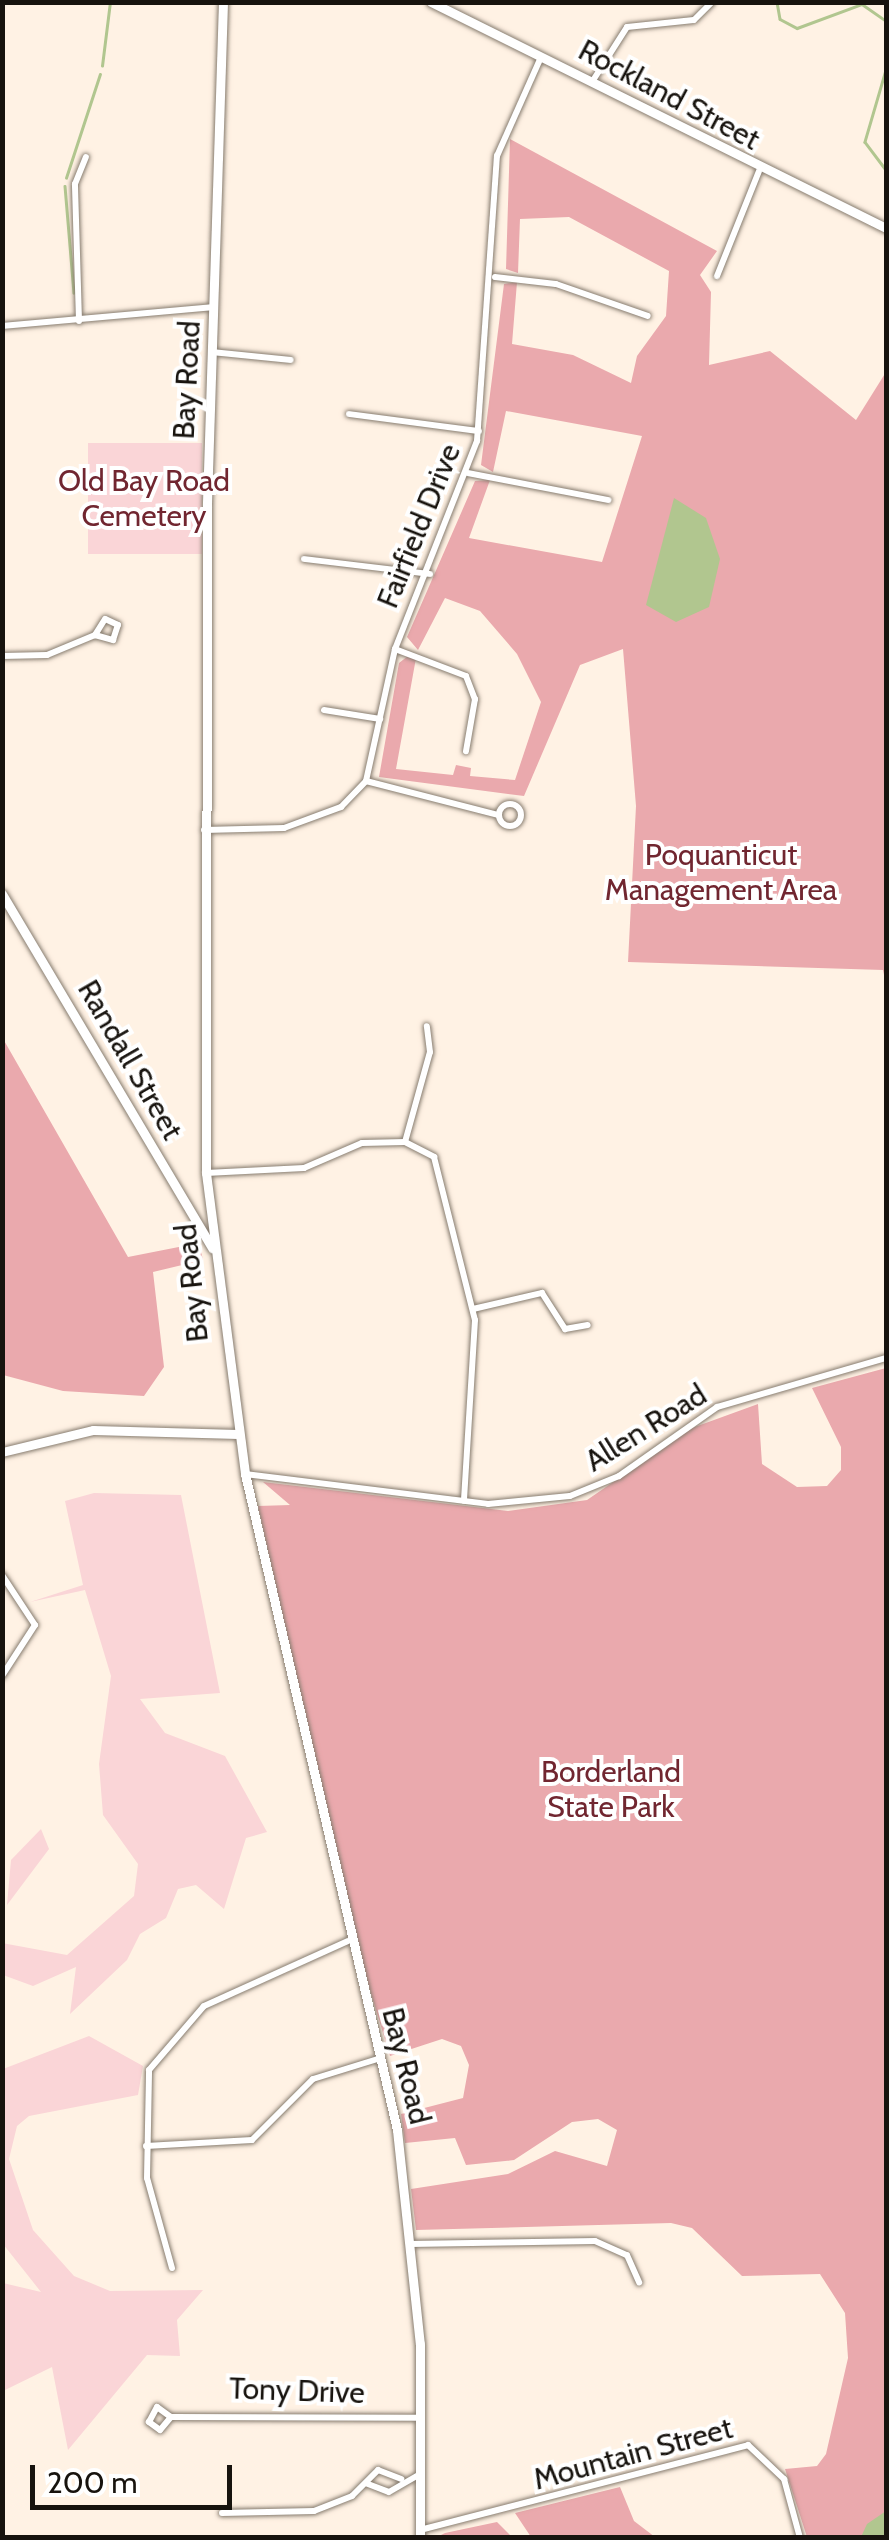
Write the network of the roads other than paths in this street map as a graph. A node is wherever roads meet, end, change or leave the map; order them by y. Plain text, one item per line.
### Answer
1 (223, 2) edge
2 (431, 2) edge
3 (712, 2) edge
4 (542, 56) junction
5 (592, 82) junction
6 (86, 157) dead end
7 (759, 171) junction
8 (886, 228) edge
9 (716, 276) dead end
10 (495, 277) junction
11 (215, 307) junction
12 (648, 316) dead end
13 (78, 321) junction
14 (2, 326) edge
15 (212, 352) junction
16 (292, 360) dead end
17 (350, 414) dead end
18 (479, 431) junction
19 (468, 473) junction
20 (608, 500) dead end
21 (304, 559) dead end
22 (430, 574) junction
23 (95, 635) dead end
24 (394, 649) junction
25 (2, 656) edge
26 (324, 710) dead end
27 (380, 718) junction
28 (466, 752) dead end
29 (366, 781) junction
30 (498, 814) dead end
31 (204, 830) junction
32 (2, 894) edge
33 (427, 1026) dead end
34 (405, 1142) junction
35 (206, 1173) junction
36 (214, 1251) junction
37 (473, 1309) junction
38 (588, 1325) dead end
39 (886, 1358) edge
40 (238, 1434) junction
41 (2, 1452) edge
42 (245, 1474) junction
43 (464, 1501) junction
44 (2, 1576) edge
45 (2, 1676) edge
46 (348, 1941) junction
47 (382, 2058) junction
48 (146, 2146) junction
49 (410, 2244) junction
50 (172, 2268) dead end
51 (639, 2282) dead end
52 (171, 2417) dead end
53 (423, 2418) junction
54 (420, 2474) junction
55 (400, 2479) junction
56 (368, 2484) junction
57 (222, 2513) dead end
58 (420, 2534) edge
59 (800, 2538) edge

1 - 11 main road, Bay Road
2 - 4 main road, Rockland Street
3 - 5 street
4 - 5 main road, Rockland Street
4 - 10 street, Fairfield Drive
5 - 7 main road, Rockland Street
6 - 13 street
7 - 8 main road, Rockland Street
7 - 9 street
10 - 12 street
10 - 18 street, Fairfield Drive
11 - 13 street
11 - 15 main road, Bay Road
13 - 14 street
15 - 16 street
15 - 31 main road, Bay Road
17 - 18 street
18 - 19 street, Fairfield Drive
19 - 20 street
19 - 22 street, Fairfield Drive
21 - 22 street
22 - 24 street, Fairfield Drive
23 - 25 street
24 - 27 street, Fairfield Drive
24 - 28 street
26 - 27 street
27 - 29 street, Fairfield Drive
29 - 30 street
29 - 31 street
31 - 35 main road, Bay Road
32 - 36 main road, Randall Street
33 - 34 street
34 - 35 street
34 - 37 street
35 - 36 main road, Bay Road
36 - 40 main road, Bay Road
37 - 38 street
37 - 43 street
39 - 43 street, Allen Road
40 - 41 main road
40 - 42 main road, Bay Road
42 - 43 street, Allen Road
42 - 46 main road, Bay Road
44 - 45 street
46 - 47 main road, Bay Road
46 - 48 street
47 - 48 street
47 - 49 main road, Bay Road
48 - 50 street
49 - 51 street
49 - 53 main road, Bay Road
52 - 53 street, Tony Drive
53 - 54 main road, Bay Road
54 - 55 street
54 - 58 main road, Bay Road
55 - 56 street
55 - 56 street
56 - 57 street
58 - 59 street, Mountain Street

